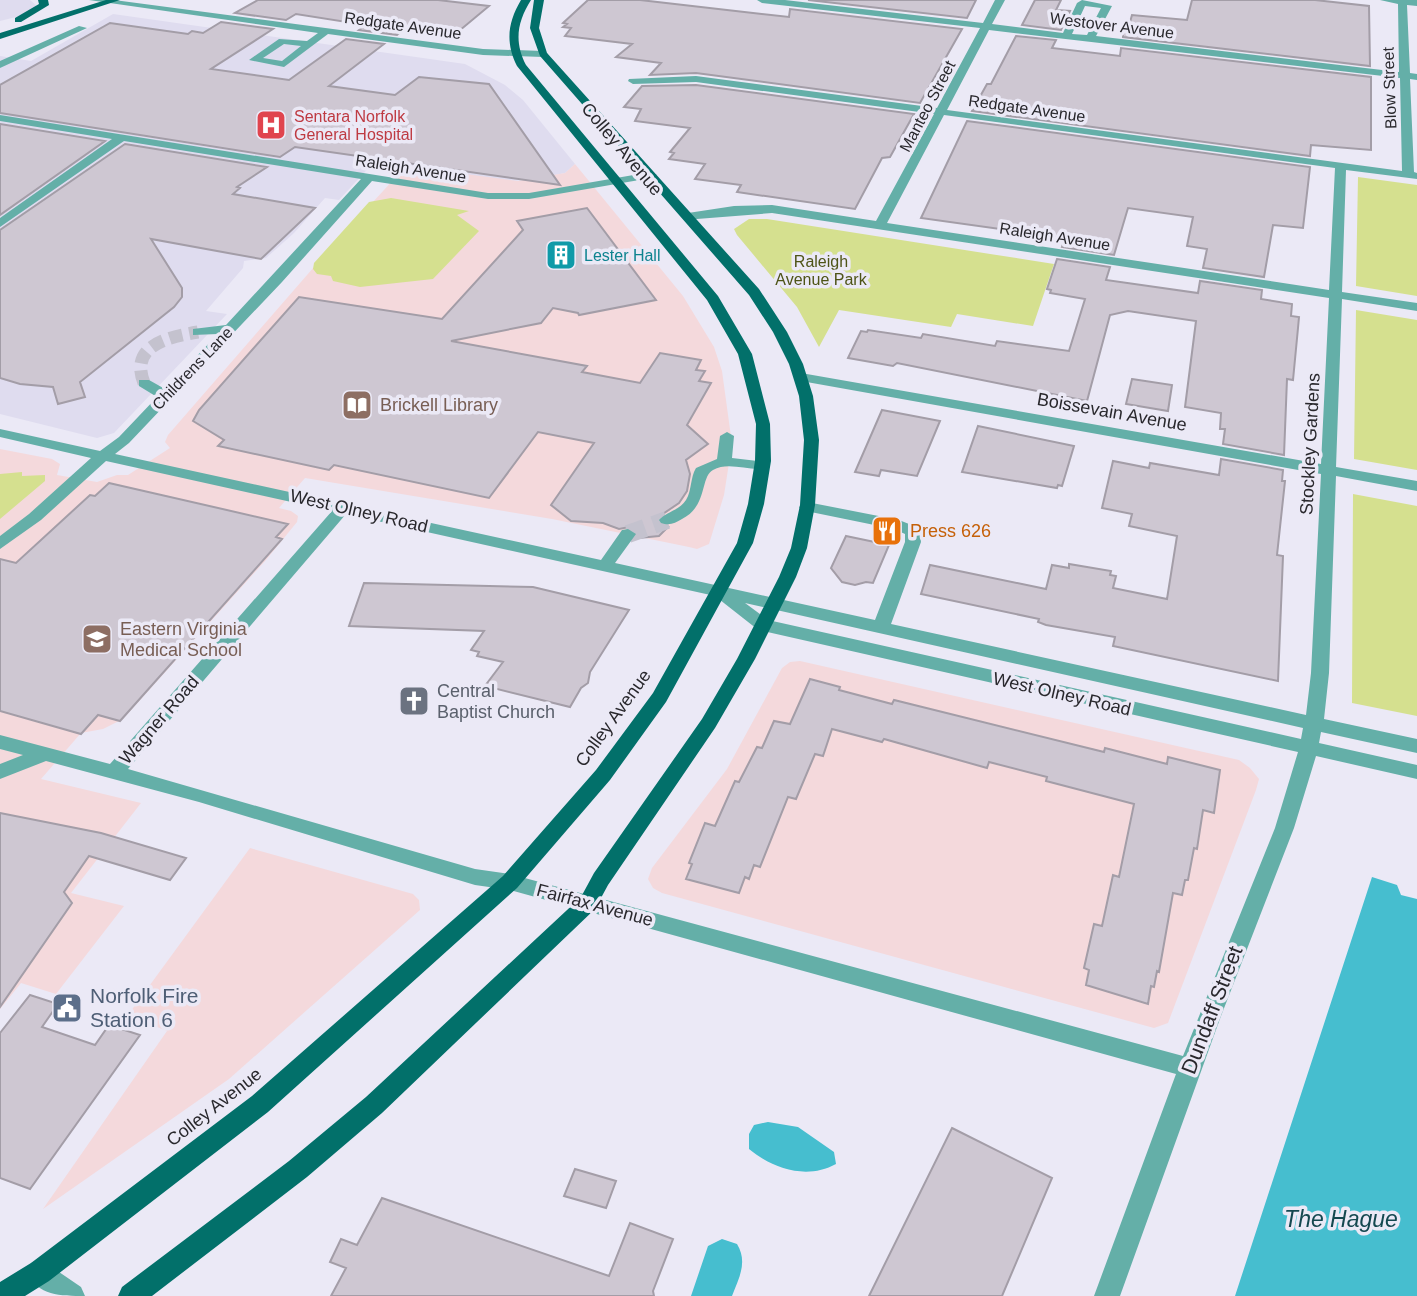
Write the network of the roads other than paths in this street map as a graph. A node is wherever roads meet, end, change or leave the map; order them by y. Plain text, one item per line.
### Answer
1 (43, 0) edge
2 (86, 0) edge
3 (94, 0) edge
4 (526, 0) edge
5 (539, 0) edge
6 (762, 0) edge
7 (1000, 0) edge
8 (1385, 0) edge
9 (113, 1) edge
10 (1402, 1) edge
11 (1417, 4) edge
12 (18, 20) junction
13 (0, 25) edge
14 (987, 26) junction
15 (82, 28) dead end
16 (326, 31) junction
17 (0, 36) edge
18 (1066, 36) junction
19 (1090, 38) junction
20 (309, 44) junction
21 (514, 53) junction
22 (543, 54) junction
23 (0, 65) edge
24 (1405, 75) junction
25 (1417, 77) edge
26 (633, 81) dead end
27 (942, 113) junction
28 (0, 118) edge
29 (121, 138) junction
30 (1341, 166) junction
31 (651, 175) junction
32 (1412, 175) edge
33 (370, 177) junction
34 (616, 181) junction
35 (688, 217) junction
36 (0, 223) edge
37 (880, 225) junction
38 (1336, 296) junction
39 (1417, 307) edge
40 (230, 329) junction
41 (198, 332) tunnel mouth
42 (801, 377) junction
43 (144, 383) dead end
44 (166, 396) junction
45 (0, 433) edge
46 (727, 436) dead end
47 (105, 454) junction
48 (724, 464) junction
49 (762, 465) junction
50 (1329, 470) junction
51 (1417, 486) edge
52 (807, 507) junction
53 (343, 508) junction
54 (667, 520) tunnel mouth
55 (628, 534) tunnel mouth
56 (0, 544) edge
57 (605, 566) junction
58 (718, 592) junction
59 (774, 603) junction
60 (763, 625) junction
61 (881, 628) junction
62 (1314, 724) junction
63 (0, 742) edge
64 (1417, 746) edge
65 (1307, 749) junction
66 (46, 754) junction
67 (0, 772) edge
68 (1417, 772) edge
69 (114, 773) junction
70 (510, 882) junction
71 (588, 903) junction
72 (1189, 1068) junction
73 (40, 1272) junction
74 (1, 1296) edge
75 (72, 1296) edge
76 (131, 1296) edge
77 (1107, 1296) edge

1 - 12 main road
2 - 12 main road
3 - 9 street, Redgate Avenue
4 - 21 main road
5 - 22 main road, Colley Avenue
6 - 14 street, Westover Avenue
7 - 14 street, Manteo Street
8 - 10 street
9 - 16 street, Redgate Avenue
9 - 17 main road
10 - 11 street
10 - 24 street, Blow Street
12 - 13 main road
14 - 18 street, Westover Avenue
14 - 27 street, Manteo Street
15 - 23 street
16 - 20 street
16 - 21 street, Redgate Avenue
18 - 19 street, Westover Avenue
18 - 19 street
19 - 24 street, Westover Avenue
20 - 20 street
21 - 22 street, Redgate Avenue
21 - 34 main road, Colley Avenue
22 - 31 main road, Colley Avenue
24 - 25 street, Westover Avenue
24 - 32 street, Blow Street
26 - 27 street, Redgate Avenue
27 - 30 street, Redgate Avenue
27 - 37 street, Manteo Street
28 - 29 street, Raleigh Avenue
29 - 33 street, Raleigh Avenue
29 - 36 street
30 - 32 street, Redgate Avenue
30 - 38 street, Stockley Gardens
31 - 34 street, Raleigh Avenue
31 - 35 main road, Colley Avenue
33 - 34 street, Raleigh Avenue
33 - 40 street, Childrens Lane
34 - 49 main road, Colley Avenue
35 - 37 street, Raleigh Avenue
35 - 42 main road, Colley Avenue
37 - 38 street, Raleigh Avenue
38 - 39 street, Raleigh Avenue
38 - 50 street, Stockley Gardens
40 - 41 street
40 - 44 street, Childrens Lane
42 - 50 street, Boissevain Avenue
42 - 52 main road, Colley Avenue
43 - 44 street
44 - 47 street, Childrens Lane
45 - 47 street, West Olney Road
46 - 48 street
47 - 53 street, West Olney Road
47 - 56 street, Childrens Lane
48 - 49 street
48 - 54 street
49 - 58 main road, Colley Avenue
50 - 51 street, Boissevain Avenue
50 - 62 street, Stockley Gardens
52 - 59 main road, Colley Avenue
52 - 61 street
53 - 57 street, West Olney Road
53 - 69 street, Wagner Road
55 - 57 street
57 - 58 street, West Olney Road
58 - 59 street, West Olney Road
58 - 60 street, West Olney Road
58 - 70 main road, Colley Avenue
59 - 60 main road, Colley Avenue
59 - 61 street, West Olney Road
60 - 65 street, West Olney Road
60 - 71 main road, Colley Avenue
61 - 62 street, West Olney Road
62 - 64 street, West Olney Road
62 - 65 street, Dundaff Street
63 - 66 street, Fairfax Avenue
65 - 68 street, West Olney Road
65 - 72 street, Dundaff Street
66 - 67 street
66 - 69 street, Fairfax Avenue
69 - 70 street, Fairfax Avenue
70 - 71 street, Fairfax Avenue
70 - 73 main road, Colley Avenue
71 - 72 street, Fairfax Avenue
71 - 76 main road, Colley Avenue
72 - 77 street, Dundaff Street
73 - 74 main road, Colley Avenue
73 - 75 street

